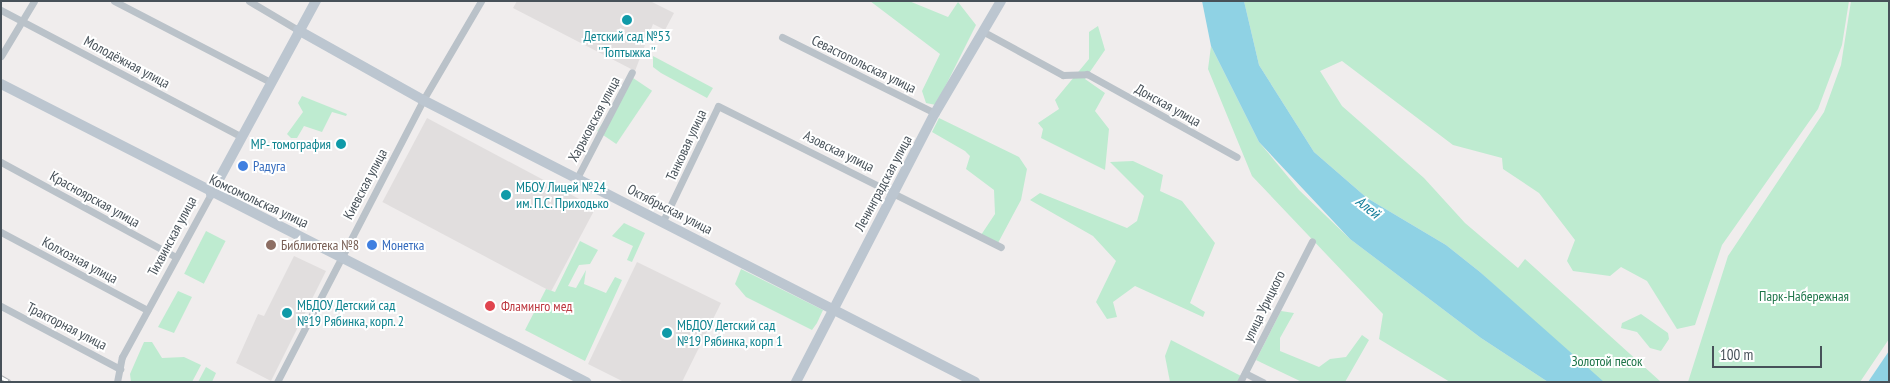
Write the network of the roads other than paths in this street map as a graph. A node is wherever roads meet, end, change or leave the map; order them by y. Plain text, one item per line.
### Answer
1 (34, 1) edge
2 (114, 1) edge
3 (249, 1) edge
4 (316, 1) edge
5 (481, 1) edge
6 (1001, 1) edge
7 (1, 10) edge
8 (23, 20) junction
9 (298, 30) junction
10 (984, 32) junction
11 (782, 37) dead end
12 (1, 56) edge
13 (632, 72) dead end
14 (270, 82) junction
15 (1, 84) edge
16 (423, 100) junction
17 (718, 106) joint
18 (936, 113) junction
19 (240, 136) junction
20 (1237, 157) dead end
21 (1, 162) edge
22 (577, 178) junction
23 (894, 192) junction
24 (210, 194) junction
25 (664, 221) junction
26 (1, 232) edge
27 (1312, 242) dead end
28 (1001, 247) dead end
29 (342, 255) junction
30 (176, 257) junction
31 (1, 306) edge
32 (832, 308) junction
33 (147, 310) junction
34 (120, 369) junction
35 (1245, 373) junction
36 (572, 379) edge
37 (961, 379) edge
38 (117, 382) edge
39 (277, 382) edge
40 (586, 382) edge
41 (796, 382) edge
42 (975, 382) edge
43 (1240, 382) edge
44 (1263, 382) edge

1 - 8 street
2 - 14 street
3 - 9 street, Октябрьская улица
4 - 9 main road, Тихвинская улица
5 - 16 street, Киевская улица
6 - 10 main road, Ленинградская улица
7 - 8 street, Молодёжная улица
8 - 12 street
8 - 19 street, Молодёжная улица
9 - 14 main road, Тихвинская улица
9 - 16 main road, Октябрьская улица
10 - 18 main road, Ленинградская улица
10 - 20 street, Донская улица
11 - 18 street, Севастопольская улица
13 - 22 street, Харьковская улица
14 - 19 main road, Тихвинская улица
15 - 24 main road, Комсомольская улица
16 - 22 main road, Октябрьская улица
16 - 29 street, Киевская улица
17 - 23 street, Азовская улица
17 - 25 street, Танковая улица
18 - 23 main road, Ленинградская улица
19 - 24 main road, Тихвинская улица
21 - 30 street, Красноярская улица
22 - 25 main road, Октябрьская улица
23 - 28 street, Азовская улица
23 - 32 main road, Ленинградская улица
24 - 29 main road, Комсомольская улица
24 - 30 street, Тихвинская улица
25 - 32 main road, Октябрьская улица
26 - 33 street, Колхозная улица
27 - 35 street, улица Урицкого
29 - 36 main road, Комсомольская улица
29 - 39 street, Киевская улица
30 - 33 street, Тихвинская улица
31 - 34 street, Тракторная улица
32 - 37 main road, Октябрьская улица
32 - 41 main road, Ленинградская улица
33 - 34 street, Тихвинская улица
34 - 38 street, Тихвинская улица
35 - 43 street, улица Урицкого
35 - 44 street
36 - 40 main road, Комсомольская улица
37 - 42 main road, Октябрьская улица

